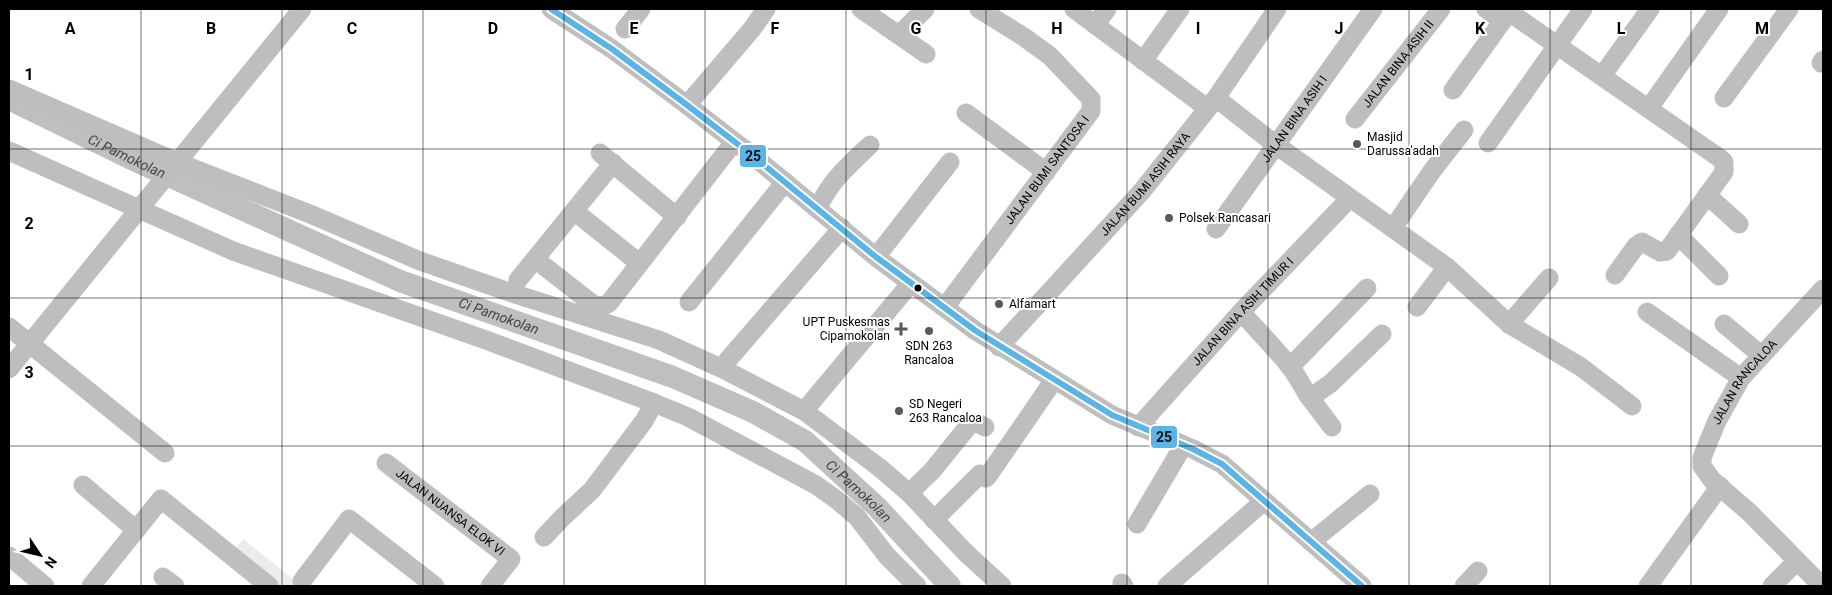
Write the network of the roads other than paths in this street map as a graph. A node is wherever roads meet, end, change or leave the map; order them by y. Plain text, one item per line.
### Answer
1 (302, 9) edge
2 (551, 9) edge
3 (641, 9) edge
4 (766, 9) edge
5 (861, 9) edge
6 (925, 9) edge
7 (979, 9) edge
8 (1074, 9) edge
9 (1107, 9) edge
10 (1180, 9) edge
11 (1277, 9) edge
12 (1373, 9) edge
13 (1441, 9) edge
14 (1486, 9) edge
15 (1583, 9) edge
16 (1650, 9) edge
17 (1719, 9) edge
18 (1789, 9) edge
19 (1508, 14) edge
20 (1095, 25) junction
21 (625, 29) dead end
22 (899, 34) junction
23 (1558, 45) junction
24 (926, 54) dead end
25 (1143, 61) junction
26 (1602, 76) junction
27 (9, 89) edge
28 (1453, 90) dead end
29 (1724, 98) dead end
30 (1212, 103) junction
31 (687, 105) junction
32 (1649, 108) junction
33 (966, 112) dead end
34 (1355, 119) dead end
35 (1464, 130) dead end
36 (734, 142) junction
37 (1488, 143) dead end
38 (870, 145) dead end
39 (1276, 145) junction
40 (9, 151) edge
41 (950, 162) dead end
42 (174, 165) junction
43 (1046, 172) junction
44 (785, 182) junction
45 (1707, 195) junction
46 (1350, 198) junction
47 (143, 205) junction
48 (817, 209) junction
49 (574, 211) junction
50 (677, 217) junction
51 (1739, 224) dead end
52 (842, 228) junction
53 (1393, 228) junction
54 (1216, 229) dead end
55 (1678, 235) junction
56 (876, 257) junction
57 (535, 259) junction
58 (639, 263) junction
59 (1447, 267) junction
60 (1615, 275) dead end
61 (1719, 276) dead end
62 (1549, 278) dead end
63 (518, 280) dead end
64 (911, 283) junction
65 (1367, 288) dead end
66 (1823, 289) edge
67 (689, 302) dead end
68 (945, 307) junction
69 (1417, 307) dead end
70 (1241, 312) junction
71 (1647, 312) dead end
72 (1509, 324) junction
73 (1724, 324) dead end
74 (9, 327) edge
75 (1382, 334) dead end
76 (30, 344) junction
77 (999, 347) junction
78 (1761, 356) junction
79 (727, 361) dead end
80 (1290, 367) junction
81 (9, 369) edge
82 (1741, 378) junction
83 (1054, 380) junction
84 (1310, 398) junction
85 (654, 403) junction
86 (1632, 406) dead end
87 (804, 411) junction
88 (1138, 427) junction
89 (1332, 427) dead end
90 (985, 428) dead end
91 (1183, 446) junction
92 (165, 453) dead end
93 (386, 463) dead end
94 (83, 485) dead end
95 (1720, 486) junction
96 (909, 493) junction
97 (1370, 494) dead end
98 (1264, 501) junction
99 (934, 520) junction
100 (1137, 524) dead end
101 (136, 530) junction
102 (544, 537) dead end
103 (1311, 542) junction
104 (9, 556) edge
105 (1797, 561) junction
106 (1478, 571) dead end
107 (303, 584) edge
108 (45, 586) edge
109 (91, 586) edge
110 (269, 586) edge
111 (435, 586) edge
112 (490, 586) edge
113 (916, 586) edge
114 (1002, 586) edge
115 (1167, 586) edge
116 (1362, 586) edge
117 (1464, 586) edge
118 (1648, 586) edge
119 (1772, 586) edge
120 (1822, 586) edge

1 - 42 street
2 - 31 street
3 - 21 street
4 - 31 street
5 - 22 street
6 - 22 street
7 - 43 street, JALAN BUMI SANTOSA I
8 - 20 street
9 - 20 street
10 - 25 street
11 - 30 street, JALAN BUMI ASIH RAYA
12 - 39 street, JALAN BINA ASIH I
13 - 34 street, JALAN BINA ASIH II
14 - 19 street
15 - 23 street
16 - 26 street
17 - 32 street
18 - 29 street
19 - 23 street
19 - 28 street
20 - 25 street
22 - 24 street
23 - 26 street
23 - 37 street
25 - 30 street
26 - 32 street
27 - 42 street
30 - 39 street
30 - 77 street, JALAN BUMI ASIH RAYA
31 - 36 street
32 - 45 street
33 - 43 street
35 - 53 street
36 - 44 street
36 - 50 street
38 - 48 street
39 - 46 street
39 - 54 street, JALAN BINA ASIH I
40 - 47 street
41 - 56 street
42 - 47 street
42 - 87 street
43 - 68 street, JALAN BUMI SANTOSA I
44 - 48 street
44 - 67 street
45 - 51 street
45 - 55 street
46 - 53 street
46 - 70 street, JALAN BINA ASIH TIMUR I
47 - 76 street
47 - 85 street
48 - 52 street
49 - 50 street
49 - 57 street
49 - 58 street
50 - 58 street
52 - 56 street
52 - 79 street
53 - 59 street
55 - 60 street
55 - 61 street
56 - 64 street
57 - 58 street
57 - 63 street
59 - 69 street
59 - 72 street
62 - 72 street
64 - 68 street
64 - 87 street
65 - 80 street
66 - 78 street, JALAN RANCALOA
68 - 77 street
70 - 80 street
70 - 88 street, JALAN BINA ASIH TIMUR I
71 - 82 street
72 - 86 street
73 - 78 street
74 - 76 street
75 - 84 street
76 - 81 street
76 - 92 street
77 - 83 street
78 - 82 street, JALAN RANCALOA
80 - 84 street
82 - 95 street, JALAN RANCALOA
83 - 88 street
83 - 99 street
84 - 89 street
85 - 102 street
85 - 113 street
87 - 96 street
88 - 91 street
90 - 96 street
91 - 98 street
91 - 100 street
93 - 112 street, JALAN NUANSA ELOK VI
94 - 101 street
95 - 105 street, JALAN RANCALOA
95 - 118 street
96 - 99 street
97 - 103 street
98 - 103 street
98 - 115 street
99 - 114 street
101 - 109 street
101 - 110 street
103 - 116 street
104 - 108 street
105 - 119 street
105 - 120 street, JALAN RANCALOA
106 - 117 street
107 - 111 street

